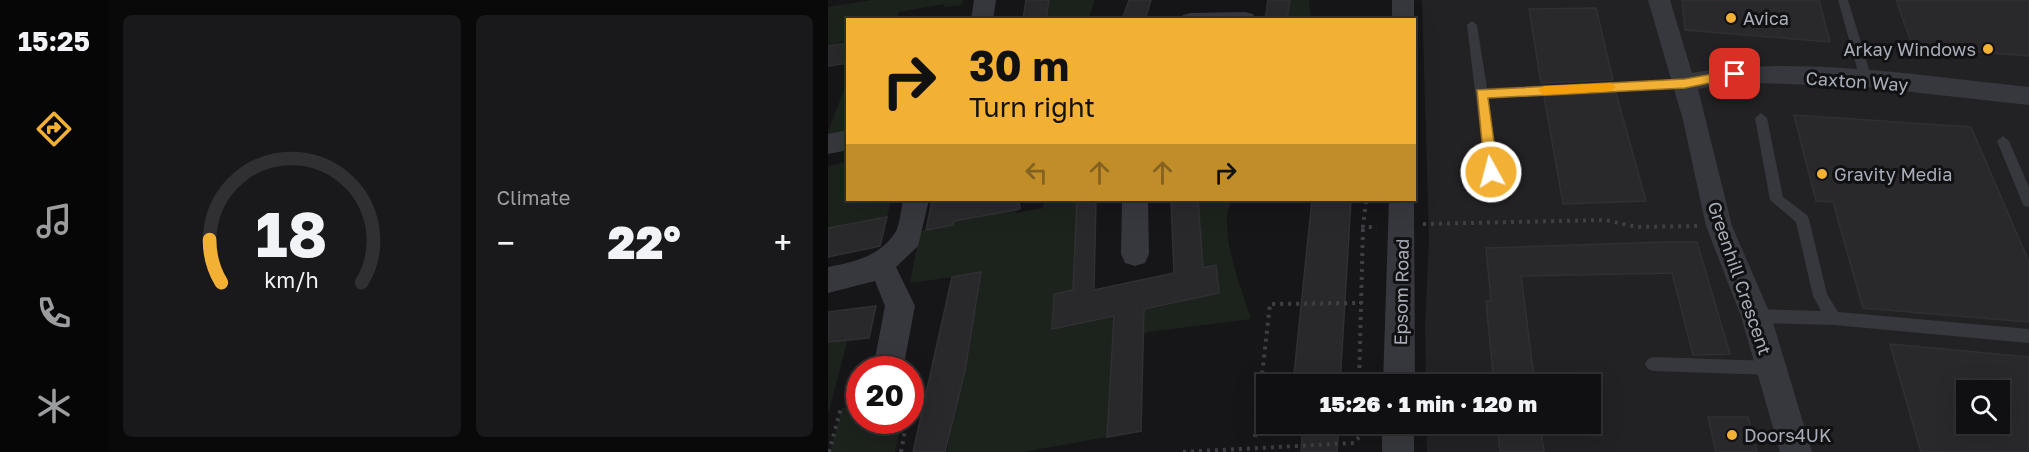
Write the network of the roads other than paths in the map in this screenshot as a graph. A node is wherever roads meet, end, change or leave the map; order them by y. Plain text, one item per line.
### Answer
1 (986, 0) edge
2 (1403, 0) edge
3 (1659, 0) edge
4 (1843, 0) edge
5 (982, 18) edge
6 (1403, 18) edge
7 (1472, 25) dead end
8 (1866, 80) junction
9 (1685, 83) junction
10 (1482, 93) junction
11 (2029, 96) edge
12 (1761, 118) dead end
13 (846, 140) edge
14 (2002, 141) dead end
15 (828, 144) edge
16 (1491, 172) dead end
17 (916, 201) edge
18 (1135, 201) edge
19 (2029, 202) edge
20 (1402, 213) edge
21 (1135, 254) dead end
22 (881, 264) junction
23 (828, 279) edge
24 (1756, 315) junction
25 (1834, 318) junction
26 (2029, 336) edge
27 (890, 356) edge
28 (1653, 364) dead end
29 (1771, 368) junction
30 (1399, 374) edge
31 (1398, 434) edge
32 (1398, 452) edge
33 (1796, 452) edge

1 - 5 street
2 - 6 street
3 - 9 street, Greenhill Crescent
4 - 8 lane
7 - 10 lane
8 - 9 street, Caxton Way
8 - 11 street, Caxton Way
9 - 10 lane
9 - 24 street, Greenhill Crescent
10 - 16 lane
12 - 25 lane
13 - 15 street
14 - 19 lane
17 - 22 street
18 - 21 street
20 - 30 street, Epsom Road
22 - 23 street
22 - 27 street
24 - 25 lane
24 - 29 street, Greenhill Crescent
25 - 26 lane
28 - 29 lane
29 - 33 street, Greenhill Crescent
31 - 32 street

